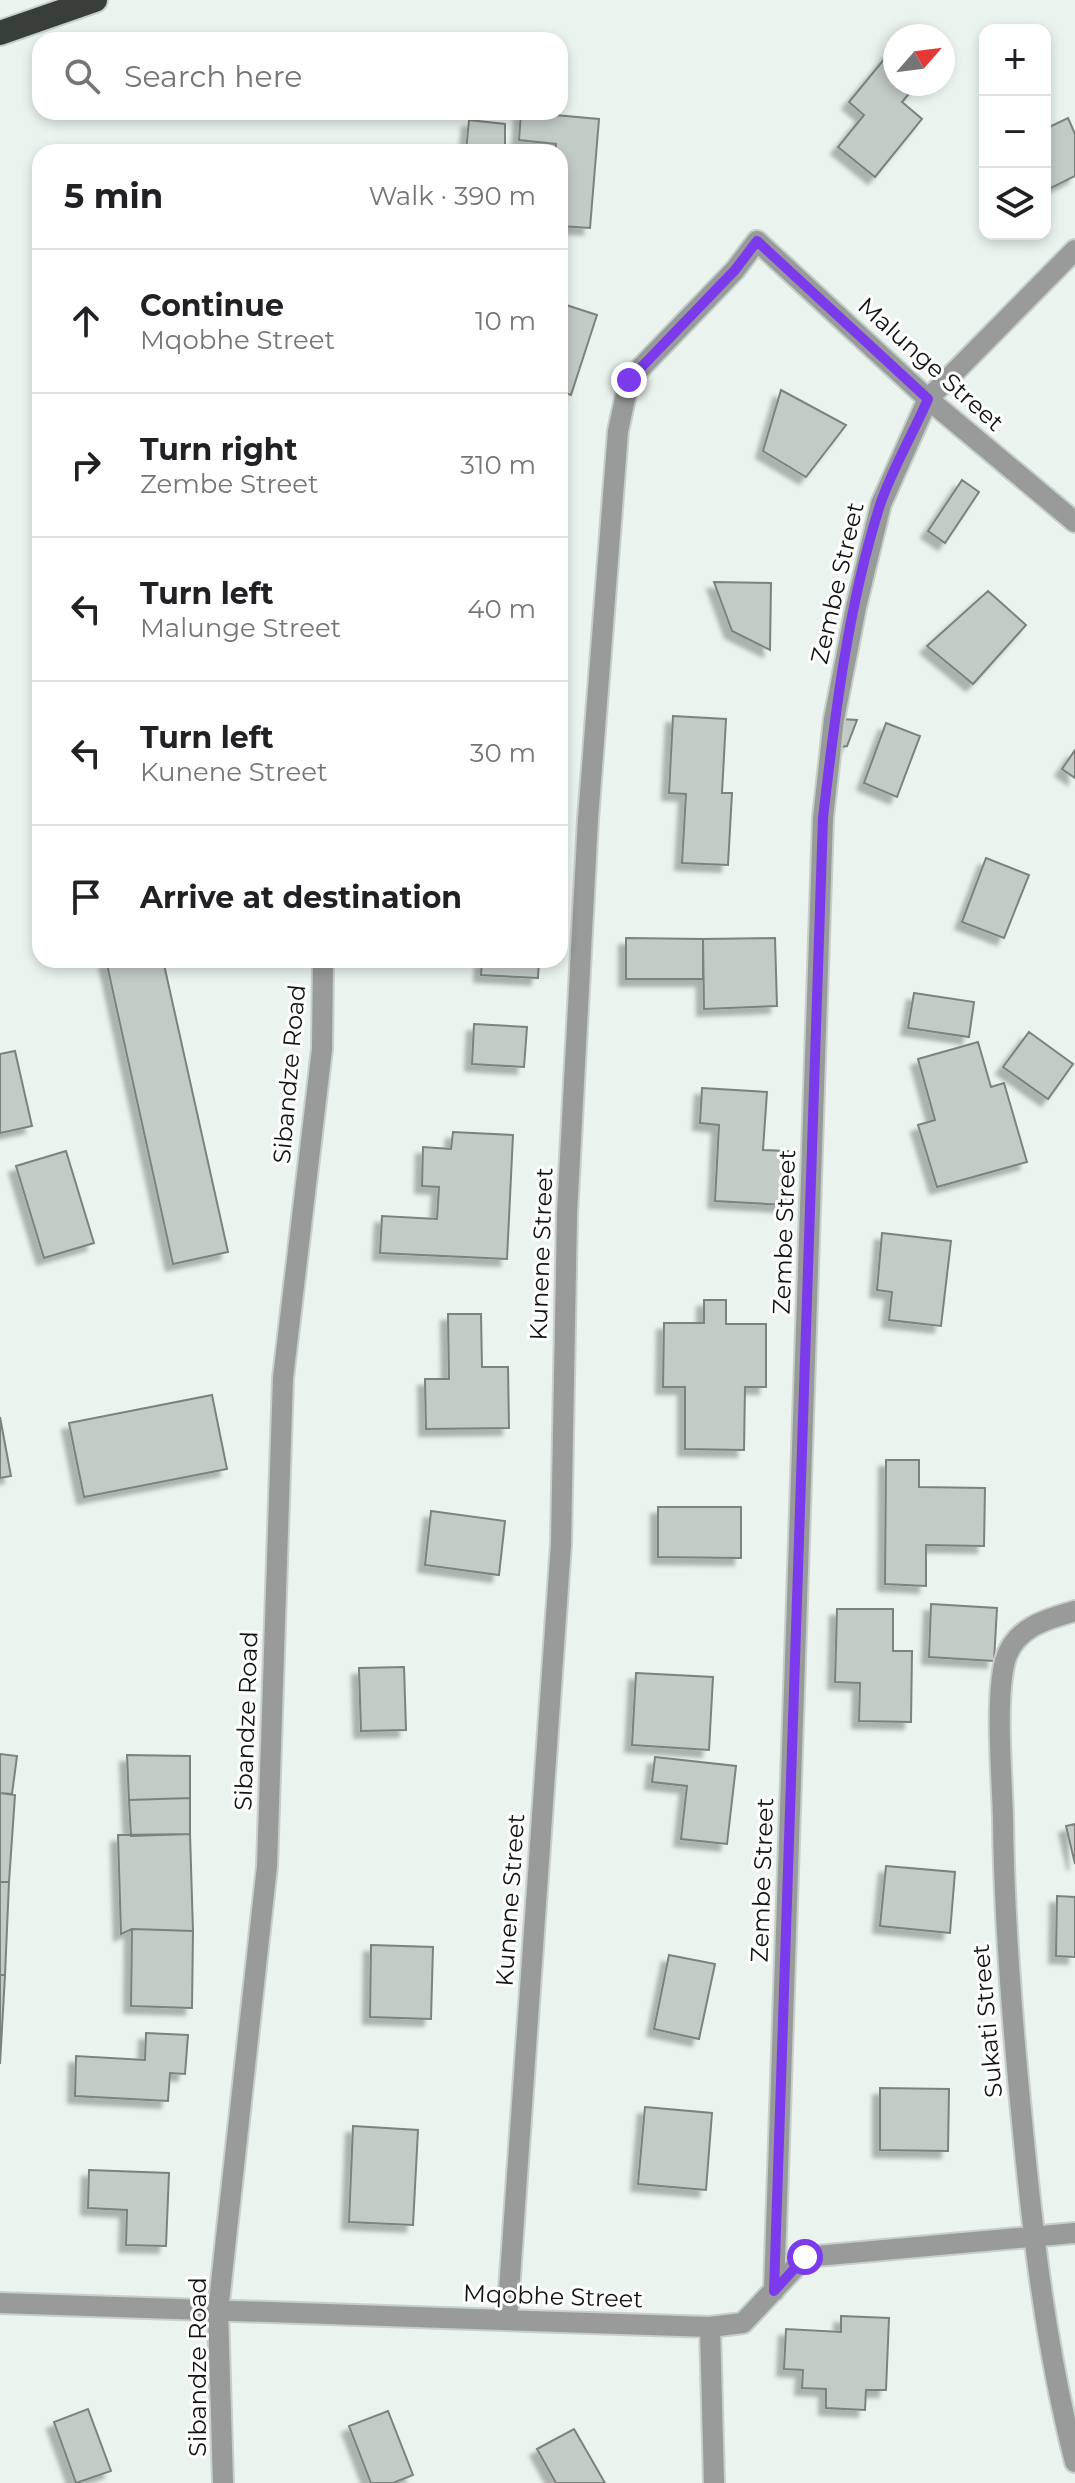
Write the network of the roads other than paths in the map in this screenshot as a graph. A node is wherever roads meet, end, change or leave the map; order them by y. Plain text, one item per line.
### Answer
1 (95, 0) edge
2 (0, 33) edge
3 (757, 241) joint
4 (1075, 250) edge
5 (928, 399) junction
6 (1075, 522) edge
7 (323, 968) edge
8 (1075, 1611) edge
9 (1075, 2233) edge
10 (1032, 2237) junction
11 (774, 2291) junction
12 (0, 2303) edge
13 (218, 2311) junction
14 (507, 2320) junction
15 (710, 2327) junction
16 (1075, 2462) edge
17 (223, 2483) edge
18 (714, 2483) edge

1 - 2 highway
3 - 5 street, Malunge Street
3 - 14 street, Kunene Street
4 - 5 street, Zembe Street
5 - 6 street, Malunge Street
5 - 11 street, Zembe Street
7 - 13 street, Sibandze Road
8 - 10 street, Sukati Street
9 - 10 street, Mqobhe Street
10 - 11 street, Mqobhe Street
10 - 16 street, Sukati Street
11 - 15 street, Mqobhe Street
12 - 13 street, Mqobhe Street
13 - 14 street, Mqobhe Street
13 - 17 street, Sibandze Road
14 - 15 street, Mqobhe Street
15 - 18 street

